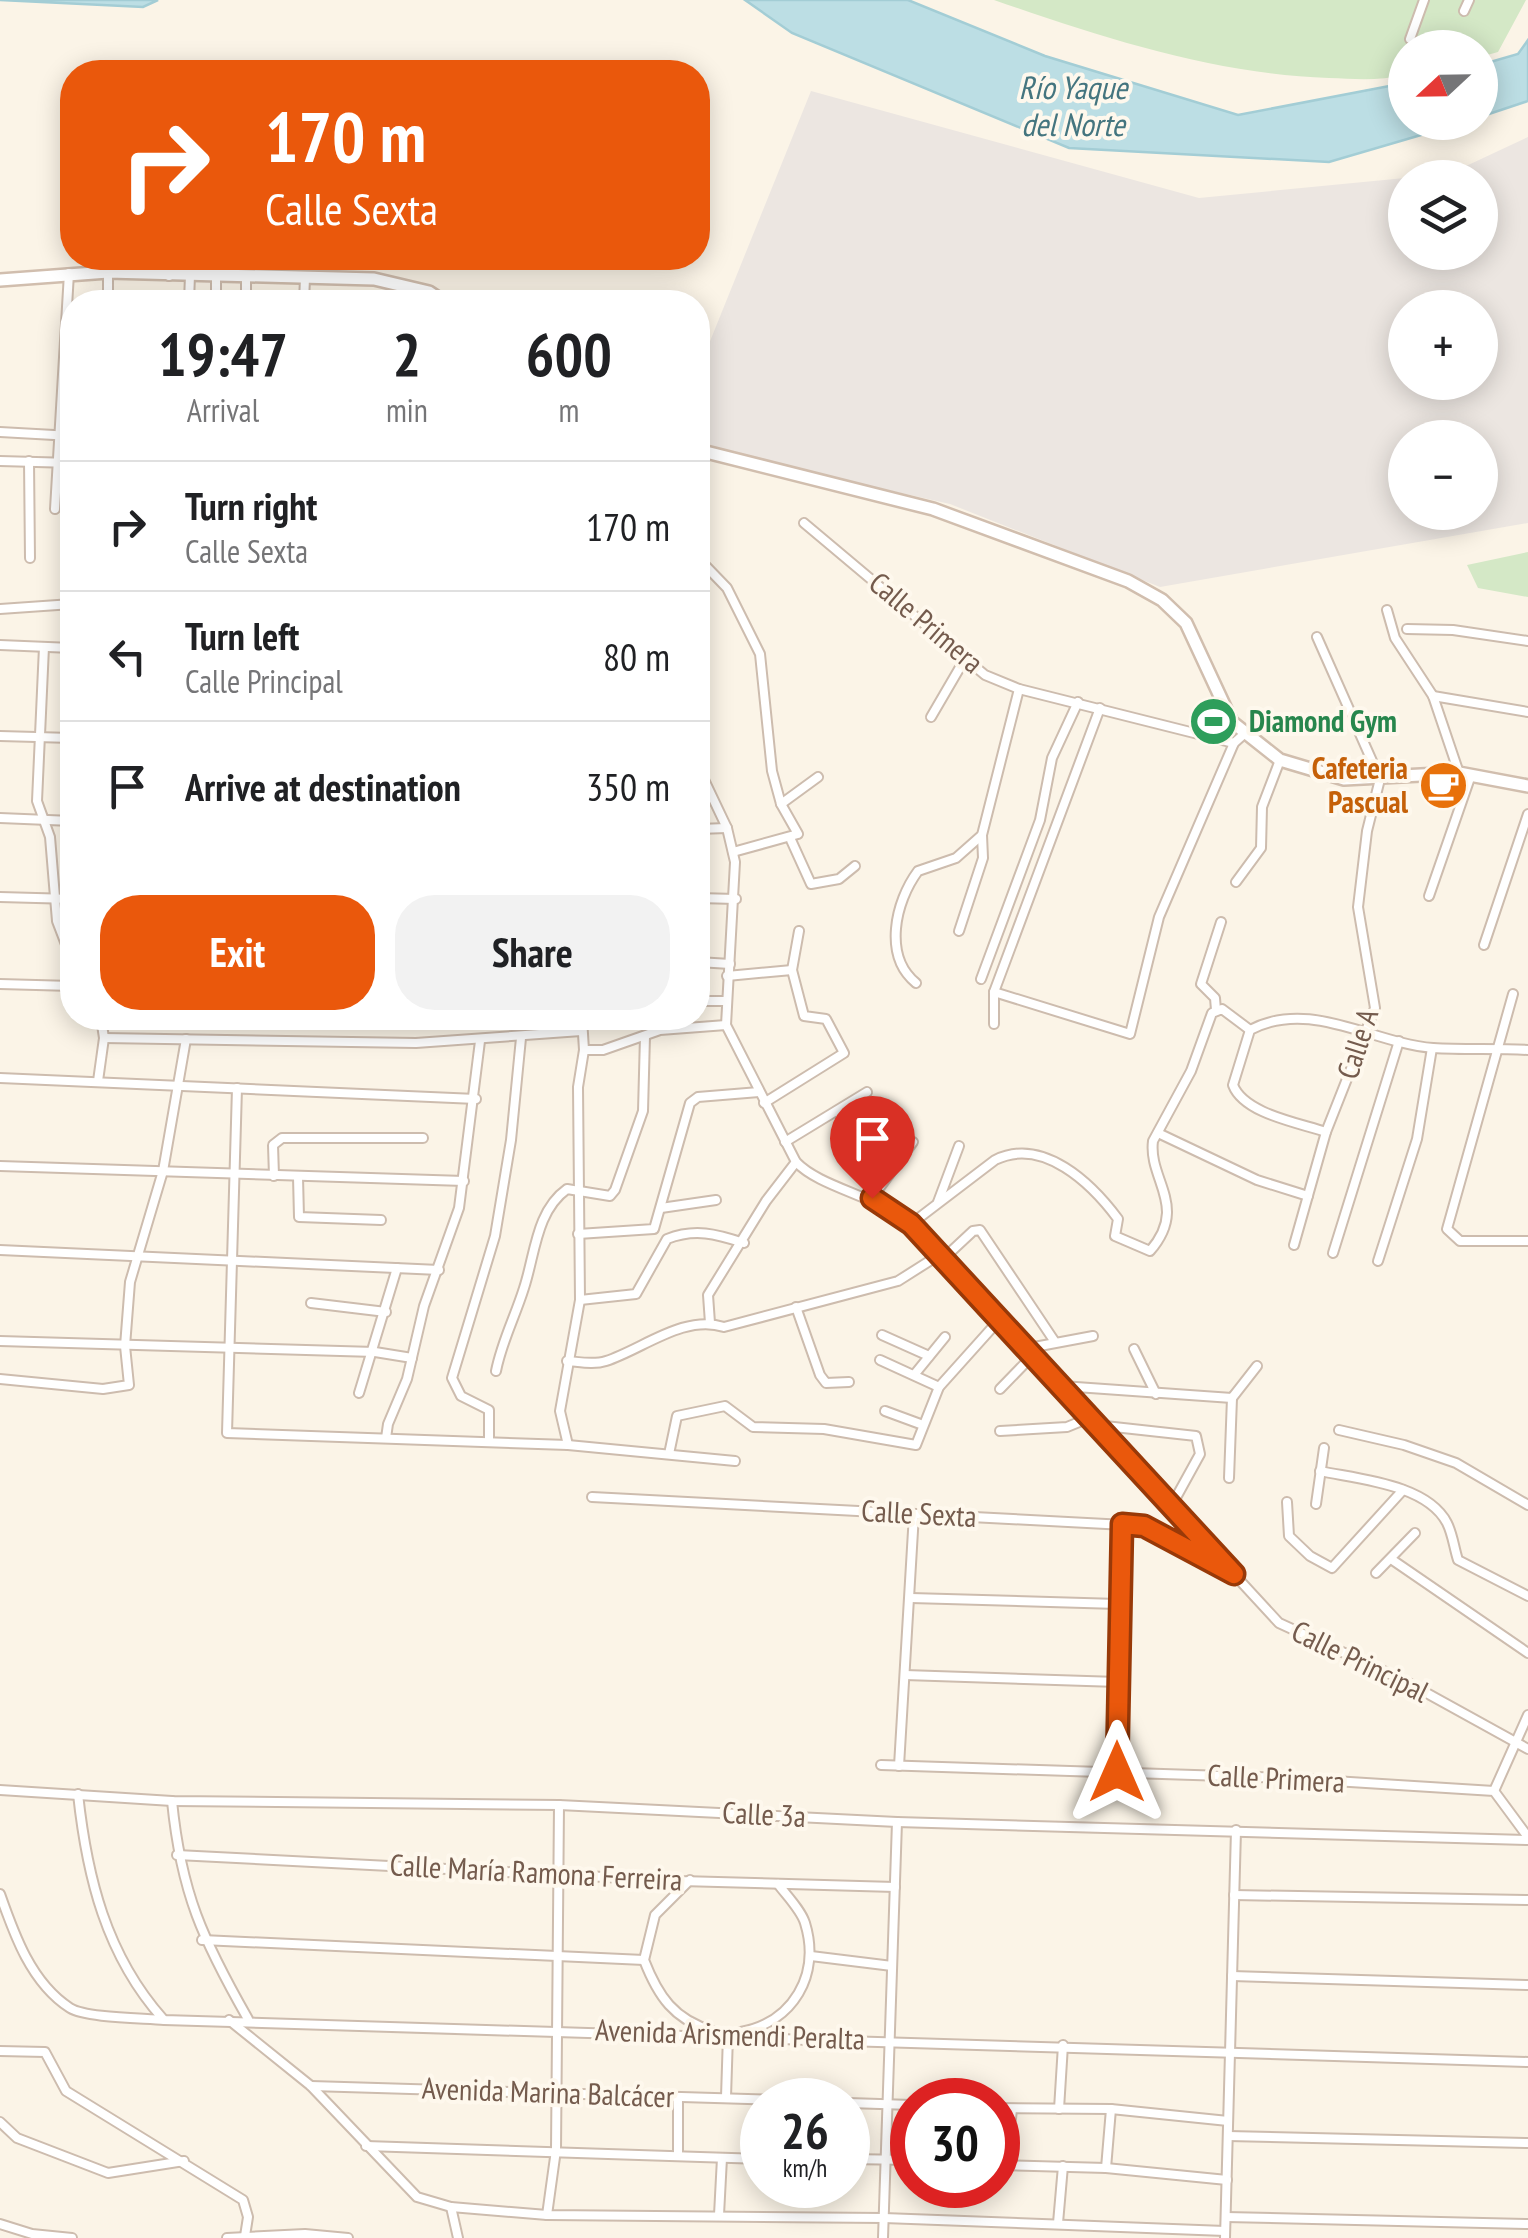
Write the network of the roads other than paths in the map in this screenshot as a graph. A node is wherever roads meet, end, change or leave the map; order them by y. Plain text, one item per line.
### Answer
1 (1424, 0) edge
2 (1468, 0) edge
3 (1464, 11) dead end
4 (1413, 30) edge
5 (169, 270) edge
6 (108, 272) junction
7 (69, 273) junction
8 (169, 276) junction
9 (190, 276) junction
10 (216, 276) junction
11 (246, 277) junction
12 (305, 278) junction
13 (0, 280) edge
14 (69, 290) edge
15 (108, 290) edge
16 (189, 290) edge
17 (216, 290) edge
18 (246, 290) edge
19 (304, 290) edge
20 (421, 290) edge
21 (60, 426) edge
22 (0, 432) edge
23 (59, 435) junction
24 (710, 453) edge
25 (0, 461) edge
26 (30, 462) junction
27 (57, 463) junction
28 (54, 509) dead end
29 (804, 523) dead end
30 (30, 558) dead end
31 (710, 571) edge
32 (60, 605) edge
33 (0, 610) edge
34 (1387, 610) dead end
35 (1407, 629) dead end
36 (1316, 637) dead end
37 (1528, 641) edge
38 (0, 646) edge
39 (44, 647) junction
40 (60, 648) edge
41 (966, 657) junction
42 (1019, 689) junction
43 (1433, 696) junction
44 (1078, 702) junction
45 (1100, 708) junction
46 (1528, 712) edge
47 (931, 717) dead end
48 (0, 736) edge
49 (39, 737) junction
50 (60, 738) edge
51 (1239, 739) junction
52 (1280, 760) junction
53 (1464, 774) junction
54 (818, 777) dead end
55 (1380, 779) junction
56 (1528, 786) edge
57 (710, 792) edge
58 (781, 804) junction
59 (1528, 814) edge
60 (0, 818) edge
61 (42, 820) junction
62 (60, 821) edge
63 (727, 828) junction
64 (710, 829) edge
65 (982, 834) junction
66 (791, 840) junction
67 (734, 852) junction
68 (855, 866) dead end
69 (1236, 882) dead end
70 (1429, 896) dead end
71 (0, 898) edge
72 (710, 898) edge
73 (56, 899) junction
74 (60, 899) edge
75 (736, 899) junction
76 (1222, 922) dead end
77 (60, 929) edge
78 (799, 931) dead end
79 (959, 931) dead end
80 (1484, 945) dead end
81 (710, 963) edge
82 (730, 964) junction
83 (792, 970) junction
84 (728, 976) junction
85 (981, 980) dead end
86 (916, 983) dead end
87 (0, 984) edge
88 (60, 986) edge
89 (994, 992) junction
90 (1513, 994) dead end
91 (710, 1001) edge
92 (725, 1001) junction
93 (1216, 1010) junction
94 (994, 1024) dead end
95 (726, 1025) junction
96 (710, 1026) edge
97 (103, 1030) edge
98 (665, 1030) edge
99 (1250, 1030) junction
100 (582, 1031) joint
101 (1365, 1033) junction
102 (644, 1036) junction
103 (104, 1038) junction
104 (521, 1038) junction
105 (186, 1039) junction
106 (480, 1041) junction
107 (1400, 1041) junction
108 (1432, 1048) junction
109 (1496, 1048) junction
110 (584, 1050) junction
111 (1528, 1050) edge
112 (0, 1078) edge
113 (98, 1081) junction
114 (179, 1083) junction
115 (237, 1088) junction
116 (758, 1092) junction
117 (867, 1092) dead end
118 (476, 1099) junction
119 (764, 1103) junction
120 (837, 1111) junction
121 (1326, 1132) junction
122 (1158, 1133) junction
123 (423, 1138) dead end
124 (785, 1142) junction
125 (912, 1142) dead end
126 (958, 1146) dead end
127 (796, 1162) junction
128 (0, 1166) edge
129 (162, 1171) junction
130 (889, 1174) junction
131 (233, 1175) junction
132 (274, 1176) junction
133 (298, 1177) junction
134 (464, 1182) junction
135 (578, 1189) junction
136 (1308, 1196) junction
137 (872, 1198) junction
138 (716, 1200) dead end
139 (938, 1202) junction
140 (660, 1208) junction
141 (382, 1220) dead end
142 (911, 1224) junction
143 (654, 1228) junction
144 (578, 1234) junction
145 (667, 1239) junction
146 (1528, 1241) edge
147 (744, 1243) junction
148 (1294, 1245) dead end
149 (0, 1250) edge
150 (1333, 1252) dead end
151 (135, 1256) junction
152 (941, 1257) junction
153 (232, 1261) junction
154 (1378, 1262) dead end
155 (398, 1268) junction
156 (440, 1270) junction
157 (580, 1300) junction
158 (311, 1303) dead end
159 (796, 1307) junction
160 (386, 1312) junction
161 (1000, 1319) junction
162 (710, 1323) junction
163 (882, 1335) dead end
164 (1093, 1336) dead end
165 (945, 1337) dead end
166 (0, 1341) edge
167 (1055, 1342) junction
168 (125, 1346) junction
169 (228, 1348) junction
170 (1134, 1349) dead end
171 (1031, 1351) junction
172 (375, 1352) junction
173 (929, 1356) junction
174 (412, 1358) junction
175 (880, 1360) dead end
176 (567, 1361) junction
177 (1256, 1366) dead end
178 (496, 1371) dead end
179 (914, 1375) junction
180 (0, 1378) edge
181 (849, 1382) dead end
182 (1061, 1386) junction
183 (939, 1387) junction
184 (1000, 1389) dead end
185 (358, 1394) dead end
186 (1156, 1394) junction
187 (1232, 1398) junction
188 (884, 1410) dead end
189 (1093, 1422) junction
190 (923, 1425) junction
191 (1339, 1430) dead end
192 (1000, 1432) dead end
193 (386, 1438) junction
194 (490, 1441) junction
195 (568, 1445) junction
196 (1324, 1448) dead end
197 (670, 1454) junction
198 (735, 1461) dead end
199 (1320, 1471) junction
200 (1229, 1478) dead end
201 (1403, 1490) junction
202 (592, 1498) dead end
203 (1286, 1502) dead end
204 (1172, 1503) junction
205 (1316, 1504) dead end
206 (1528, 1505) edge
207 (914, 1514) junction
208 (1122, 1524) junction
209 (1415, 1533) dead end
210 (1390, 1558) junction
211 (1234, 1574) junction
212 (1376, 1574) dead end
213 (1528, 1596) edge
214 (911, 1598) junction
215 (1118, 1604) junction
216 (1528, 1653) edge
217 (905, 1675) junction
218 (1118, 1682) junction
219 (1528, 1715) edge
220 (1513, 1742) junction
221 (1528, 1749) edge
222 (881, 1766) dead end
223 (900, 1766) junction
224 (1117, 1772) junction
225 (0, 1790) edge
226 (1494, 1792) junction
227 (78, 1794) junction
228 (172, 1801) junction
229 (559, 1804) junction
230 (897, 1822) junction
231 (1236, 1830) junction
232 (1528, 1838) edge
233 (177, 1855) junction
234 (560, 1875) junction
235 (690, 1880) junction
236 (778, 1884) junction
237 (895, 1887) junction
238 (0, 1894) edge
239 (1234, 1894) junction
240 (1528, 1900) edge
241 (202, 1940) junction
242 (557, 1953) junction
243 (811, 1956) junction
244 (644, 1960) junction
245 (892, 1966) junction
246 (1232, 1976) junction
247 (1528, 1985) edge
248 (248, 2019) junction
249 (164, 2020) junction
250 (230, 2020) junction
251 (557, 2030) junction
252 (728, 2035) junction
253 (890, 2040) junction
254 (1063, 2045) junction
255 (0, 2051) edge
256 (1230, 2052) junction
257 (1528, 2062) edge
258 (312, 2086) junction
259 (557, 2093) junction
260 (678, 2097) junction
261 (726, 2097) junction
262 (740, 2098) edge
263 (870, 2103) edge
264 (888, 2104) junction
265 (1020, 2108) edge
266 (1059, 2109) junction
267 (1111, 2109) junction
268 (0, 2122) edge
269 (1228, 2122) junction
270 (1228, 2136) junction
271 (1528, 2143) edge
272 (366, 2146) junction
273 (556, 2150) junction
274 (678, 2156) junction
275 (722, 2158) junction
276 (740, 2158) edge
277 (870, 2159) edge
278 (886, 2159) junction
279 (890, 2159) edge
280 (184, 2161) junction
281 (1020, 2165) edge
282 (1063, 2166) junction
283 (1106, 2168) junction
284 (1227, 2180) junction
285 (451, 2207) junction
286 (547, 2215) junction
287 (719, 2215) junction
288 (1226, 2217) junction
289 (884, 2218) junction
290 (1058, 2223) junction
291 (0, 2224) edge
292 (1528, 2224) edge
293 (1225, 2234) edge
294 (245, 2236) edge
295 (72, 2238) edge
296 (227, 2238) edge
297 (348, 2238) edge
298 (458, 2238) edge
299 (883, 2238) edge

1 - 4 street
2 - 3 street
5 - 8 street
6 - 7 main road
6 - 8 main road
6 - 15 street
7 - 13 main road
7 - 14 street
8 - 9 main road
9 - 10 main road
9 - 16 street
10 - 11 main road
10 - 17 street
11 - 12 main road
11 - 18 street
12 - 19 street
12 - 20 main road
21 - 23 street
22 - 23 street
23 - 27 street
24 - 51 main road
25 - 26 street
26 - 27 street
26 - 30 street
27 - 28 street
29 - 41 street, Calle Primera
31 - 58 street
32 - 33 street
34 - 43 street
35 - 37 street
36 - 55 street
38 - 39 street
39 - 40 street
39 - 49 street
41 - 42 street, Calle Primera
41 - 47 street
42 - 44 street, Calle Primera
42 - 65 street
43 - 46 street
43 - 53 street
44 - 45 street, Calle Primera
44 - 85 street
45 - 51 street, Calle Primera
45 - 89 street
48 - 49 street
49 - 50 street
49 - 61 street
51 - 52 main road
51 - 89 street
52 - 55 main road
52 - 69 street
53 - 55 main road
53 - 56 main road
53 - 70 street
54 - 58 street
55 - 101 street, Calle A
57 - 63 street
58 - 66 street
59 - 80 street
60 - 61 street
61 - 62 street
61 - 73 street
63 - 64 street
63 - 67 street
65 - 79 street
65 - 86 street
66 - 67 street
66 - 68 street
67 - 75 street
71 - 73 street
72 - 75 street
73 - 74 street
73 - 77 street
75 - 82 street
76 - 93 street
78 - 83 street
81 - 82 street
82 - 84 street
83 - 84 street
83 - 119 street
84 - 92 street
87 - 88 street
89 - 94 street
90 - 109 street
91 - 92 street
92 - 95 street
93 - 99 street
93 - 122 street
95 - 96 street
95 - 116 street
97 - 103 street
98 - 102 street
99 - 101 street
99 - 121 street
100 - 104 street
100 - 110 street
101 - 107 street
101 - 121 street, Calle A
102 - 110 street
102 - 135 street
103 - 105 street
103 - 113 street
104 - 106 street
104 - 194 street
105 - 106 street
105 - 114 street
106 - 118 street
107 - 108 street
107 - 150 street
108 - 109 street
108 - 154 street
109 - 111 street
109 - 146 street
110 - 135 street
112 - 113 street
113 - 114 street
114 - 115 street
114 - 129 street
115 - 118 street
115 - 131 street
116 - 119 street
116 - 140 street
117 - 120 street
118 - 134 street
119 - 124 street
120 - 124 street
120 - 130 street
121 - 136 street, Calle A
122 - 136 street
122 - 139 street
123 - 132 street
124 - 127 street
125 - 130 street
126 - 139 street
127 - 137 street, Calle Principal
127 - 147 street
128 - 129 street
129 - 131 street
129 - 151 street
130 - 137 street
131 - 132 street
131 - 153 street
132 - 133 street
133 - 134 street
133 - 141 street
134 - 156 street
135 - 144 street
135 - 178 street
136 - 148 street, Calle A
137 - 142 street, Calle Principal
138 - 140 street
139 - 142 street
140 - 143 street
142 - 152 street, Calle Principal
143 - 144 street
143 - 145 street
144 - 157 street
145 - 147 street
145 - 157 street
147 - 162 street
149 - 151 street
151 - 153 street
151 - 168 street
152 - 159 street
152 - 161 street, Calle Principal
152 - 167 street
153 - 155 street
153 - 169 street
155 - 156 street
155 - 160 street
156 - 174 street
157 - 176 street
158 - 160 street
159 - 162 street
159 - 181 street
160 - 172 street
161 - 171 street, Calle Principal
161 - 183 street
162 - 176 street
163 - 173 street
164 - 167 street
165 - 173 street
166 - 168 street
167 - 171 street
168 - 169 street
168 - 180 street
169 - 172 street
169 - 193 street
170 - 186 street
171 - 182 street, Calle Principal
171 - 184 street
172 - 174 street
172 - 185 street
173 - 179 street
174 - 193 street
175 - 179 street
176 - 195 street
177 - 187 street
179 - 183 street
182 - 186 street
182 - 189 street, Calle Principal
183 - 190 street
186 - 187 street
187 - 200 street
188 - 190 street
189 - 192 street
189 - 204 street, Calle Principal
189 - 204 street
190 - 197 street
191 - 206 street
193 - 194 street
194 - 195 street
195 - 197 street
196 - 199 street
197 - 198 street
199 - 201 street
199 - 205 street
201 - 203 street
201 - 213 street
202 - 207 street, Calle Sexta
204 - 211 street, Calle Principal
207 - 208 street, Calle Sexta
207 - 214 street
208 - 211 street, Calle Sexta
208 - 215 street
209 - 210 street
210 - 212 street
210 - 216 street
211 - 220 street, Calle Principal
214 - 215 street
214 - 217 street
215 - 218 street
217 - 218 street
217 - 223 street
218 - 224 street
219 - 220 street
220 - 221 street, Calle Principal
220 - 226 street
222 - 223 street, Calle Primera
223 - 224 street, Calle Primera
224 - 226 street, Calle Primera
225 - 227 street, Calle 3a
226 - 232 street
227 - 228 street, Calle 3a
227 - 249 street
228 - 229 street, Calle 3a
228 - 233 street
229 - 230 street, Calle 3a
229 - 234 street
230 - 231 street, Calle 3a
230 - 237 street
231 - 232 street, Calle 3a
231 - 239 street
233 - 234 street, Calle María Ramona Ferreira
233 - 241 street
234 - 235 street, Calle María Ramona Ferreira
234 - 242 street
235 - 236 street, Calle María Ramona Ferreira
235 - 244 street
236 - 237 street, Calle María Ramona Ferreira
236 - 243 street
237 - 245 street
238 - 249 street, Avenida Arismendi Peralta
239 - 240 street
239 - 246 street
241 - 242 street
241 - 248 street
242 - 244 street
242 - 251 street
243 - 245 street
243 - 252 street
244 - 252 street
245 - 253 street
246 - 247 street
246 - 256 street
248 - 250 street, Avenida Arismendi Peralta
248 - 251 street, Avenida Arismendi Peralta
249 - 250 street, Avenida Arismendi Peralta
250 - 258 street
251 - 252 street, Avenida Arismendi Peralta
251 - 259 street
252 - 253 street, Avenida Arismendi Peralta
252 - 261 street
253 - 254 street, Avenida Arismendi Peralta
253 - 264 street
254 - 256 street, Avenida Arismendi Peralta
254 - 266 street
255 - 280 street
256 - 257 street, Avenida Arismendi Peralta
256 - 269 street
258 - 259 street, Avenida Marina Balcácer
258 - 272 street
259 - 260 street, Avenida Marina Balcácer
259 - 273 street
260 - 261 street, Avenida Marina Balcácer
260 - 274 street
261 - 262 street, Avenida Marina Balcácer
263 - 264 street
264 - 278 street
265 - 266 street
266 - 267 street
267 - 269 street
267 - 283 street
268 - 280 street
269 - 270 street
270 - 271 street
270 - 284 street
272 - 273 street
272 - 285 street
273 - 274 street
273 - 286 street
274 - 275 street
275 - 276 street
275 - 287 street
277 - 278 street
278 - 279 street
278 - 289 street
280 - 294 street
281 - 282 street
282 - 283 street
282 - 290 street
283 - 284 street
284 - 288 street
285 - 286 street
285 - 298 street
286 - 287 street
287 - 289 street
288 - 292 street
288 - 293 street
289 - 290 street
289 - 299 street
290 - 293 street
291 - 295 street
294 - 296 street
294 - 297 street

